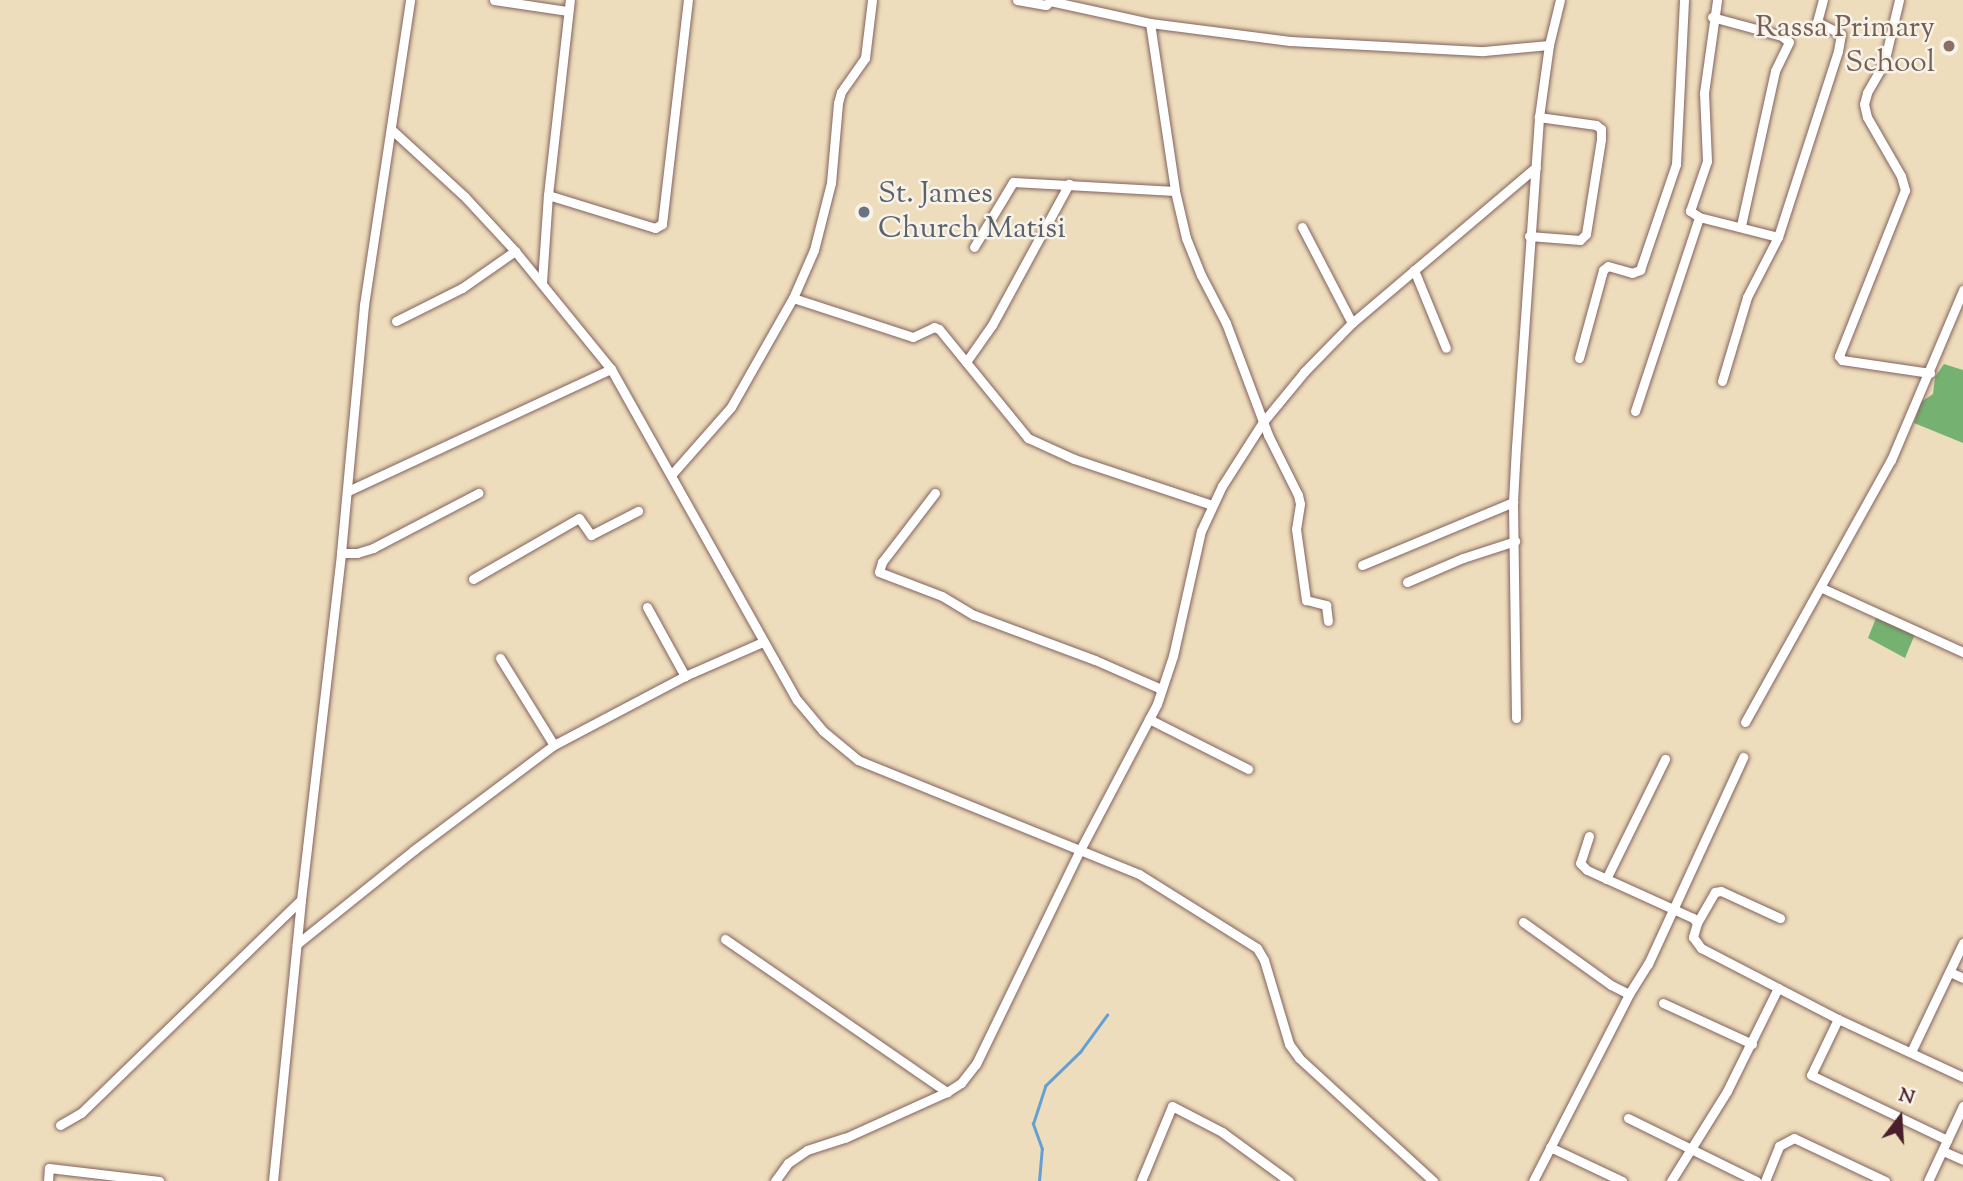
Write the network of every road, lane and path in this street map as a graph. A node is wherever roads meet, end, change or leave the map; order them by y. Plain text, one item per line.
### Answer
1 (410, 0) edge
2 (494, 0) edge
3 (570, 0) edge
4 (688, 0) edge
5 (872, 0) edge
6 (1017, 0) edge
7 (1560, 0) edge
8 (1684, 0) edge
9 (1717, 0) edge
10 (1823, 0) edge
11 (1899, 0) edge
12 (568, 11) junction
13 (1712, 17) junction
14 (1150, 23) junction
15 (1549, 45) junction
16 (1539, 117) junction
17 (392, 131) junction
18 (1536, 167) junction
19 (1069, 184) junction
20 (1175, 191) junction
21 (548, 195) junction
22 (1699, 217) junction
23 (1741, 226) junction
24 (1302, 227) dead end
25 (1529, 236) junction
26 (1778, 237) junction
27 (974, 247) dead end
28 (515, 251) junction
29 (1414, 270) junction
30 (542, 282) junction
31 (1963, 290) edge
32 (793, 298) junction
33 (396, 321) dead end
34 (1352, 323) junction
35 (1446, 348) dead end
36 (1580, 358) dead end
37 (966, 362) junction
38 (611, 369) junction
39 (1930, 373) junction
40 (1722, 381) dead end
41 (1635, 411) dead end
42 (1263, 422) junction
43 (672, 474) junction
44 (348, 491) junction
45 (478, 493) dead end
46 (935, 493) dead end
47 (1513, 502) junction
48 (1212, 506) junction
49 (638, 511) dead end
50 (1515, 541) junction
51 (341, 553) junction
52 (1363, 565) dead end
53 (473, 579) dead end
54 (1408, 582) dead end
55 (1822, 589) junction
56 (647, 607) dead end
57 (1328, 621) dead end
58 (763, 642) junction
59 (1963, 652) edge
60 (500, 658) dead end
61 (685, 676) junction
62 (1161, 690) junction
63 (1516, 718) dead end
64 (1149, 719) junction
65 (1745, 722) dead end
66 (554, 745) junction
67 (1744, 757) dead end
68 (1665, 759) dead end
69 (1248, 769) dead end
70 (1589, 836) dead end
71 (1080, 850) junction
72 (1606, 879) junction
73 (301, 900) junction
74 (1672, 910) junction
75 (1780, 918) dead end
76 (1523, 922) dead end
77 (1697, 923) junction
78 (725, 939) dead end
79 (1963, 943) edge
80 (297, 944) junction
81 (1950, 972) junction
82 (1963, 978) edge
83 (1778, 988) junction
84 (1629, 994) junction
85 (1663, 1003) dead end
86 (1838, 1019) junction
87 (1752, 1044) junction
88 (1911, 1052) junction
89 (1963, 1077) edge
90 (947, 1092) junction
91 (1963, 1106) edge
92 (1628, 1118) dead end
93 (60, 1125) dead end
94 (1947, 1140) junction
95 (1550, 1147) junction
96 (1691, 1148) junction
97 (1943, 1151) junction
98 (1963, 1160) edge
99 (48, 1181) edge
100 (159, 1181) edge
101 (273, 1181) edge
102 (775, 1181) edge
103 (1141, 1181) edge
104 (1289, 1181) edge
105 (1433, 1181) edge
106 (1533, 1181) edge
107 (1622, 1181) edge
108 (1671, 1181) edge
109 (1756, 1181) edge
110 (1765, 1181) edge
111 (1885, 1181) edge
112 (1928, 1181) edge

1 - 17 street
2 - 12 street
3 - 12 street
4 - 21 street
5 - 32 street
6 - 14 street
7 - 15 street
8 - 36 street
9 - 13 street
10 - 26 street
11 - 39 street
12 - 21 street
13 - 22 street
13 - 23 street
14 - 15 street
14 - 20 street
15 - 16 street
16 - 18 street
16 - 25 street
17 - 28 street
17 - 44 street
18 - 25 street
18 - 29 street
19 - 20 street
19 - 27 street
19 - 37 street
20 - 42 street
21 - 30 street
22 - 23 street
22 - 41 street
23 - 26 street
24 - 34 street
25 - 47 street
26 - 40 street
28 - 30 street
28 - 33 street
29 - 34 street
29 - 35 street
30 - 38 street
31 - 39 street
32 - 37 street
32 - 43 street
34 - 42 street
37 - 48 street
38 - 43 street
38 - 44 street
39 - 55 street
42 - 48 street
42 - 57 street
43 - 58 street
44 - 51 street
45 - 51 street
46 - 62 street
47 - 50 street
47 - 52 street
48 - 62 street
49 - 53 street
50 - 54 street
50 - 63 street
51 - 73 street
55 - 59 street
55 - 65 street
56 - 61 street
58 - 61 street
58 - 71 street
60 - 66 street
61 - 66 street
62 - 64 street
64 - 69 street
64 - 71 street
66 - 80 street
67 - 74 street
68 - 72 street
70 - 72 street
71 - 90 street
71 - 105 street
72 - 74 street
73 - 80 street
73 - 93 street
74 - 77 street
74 - 84 street
75 - 77 street
76 - 84 street
77 - 83 street
78 - 90 street
79 - 81 street
80 - 101 street
81 - 82 street
81 - 88 street
83 - 86 street
83 - 87 street
84 - 95 street
85 - 87 street
86 - 88 street
86 - 94 street
87 - 96 street
88 - 89 street
90 - 102 street
91 - 94 street
92 - 96 street
94 - 97 street
95 - 106 street
95 - 107 street
96 - 108 street
96 - 109 street
97 - 98 street
97 - 112 street
99 - 100 street
103 - 104 street
110 - 111 street

